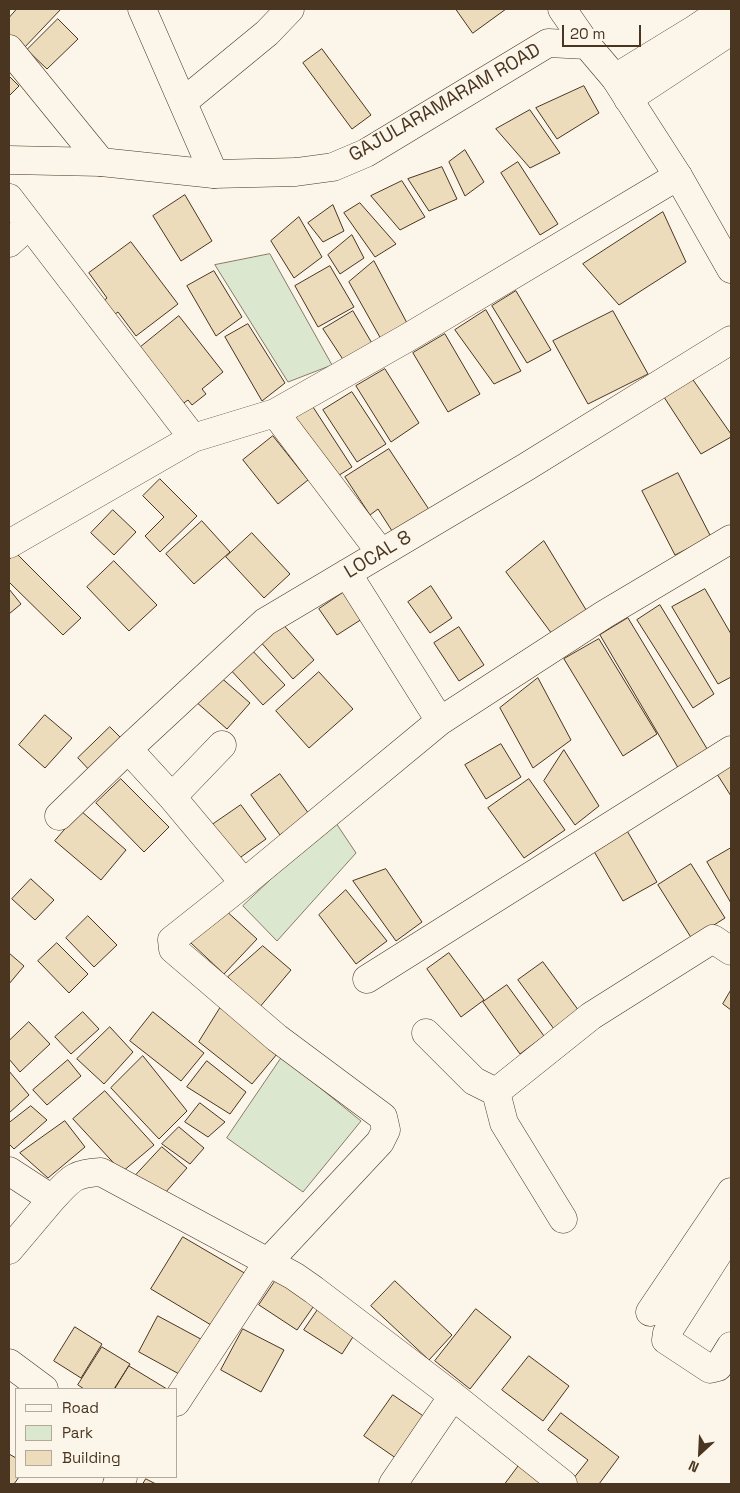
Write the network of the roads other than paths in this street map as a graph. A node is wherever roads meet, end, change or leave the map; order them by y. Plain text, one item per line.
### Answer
1 (142, 9) edge
2 (290, 9) edge
3 (562, 9) edge
4 (726, 17) edge
5 (587, 46) junction
6 (9, 49) edge
7 (622, 88) junction
8 (183, 102) junction
9 (9, 160) edge
10 (101, 162) junction
11 (214, 174) junction
12 (678, 176) junction
13 (9, 198) edge
14 (29, 225) junction
15 (9, 243) edge
16 (731, 270) edge
17 (731, 340) edge
18 (275, 413) junction
19 (193, 438) junction
20 (731, 539) edge
21 (9, 544) edge
22 (381, 552) junction
23 (347, 573) junction
24 (440, 721) junction
25 (222, 745) dead end
26 (128, 749) junction
27 (731, 750) edge
28 (172, 798) junction
29 (58, 816) dead end
30 (244, 883) junction
31 (725, 939) edge
32 (367, 979) dead end
33 (426, 1033) dead end
34 (496, 1092) junction
35 (9, 1171) edge
36 (731, 1192) edge
37 (52, 1199) junction
38 (563, 1219) dead end
39 (731, 1233) edge
40 (9, 1250) edge
41 (268, 1262) junction
42 (650, 1312) dead end
43 (731, 1346) edge
44 (9, 1364) edge
45 (43, 1388) edge
46 (453, 1396) junction
47 (178, 1399) edge
48 (393, 1484) edge
49 (563, 1484) edge

1 - 8 street
2 - 8 street
3 - 5 street
4 - 7 street
5 - 7 street
5 - 11 street, GAJULARAMARAM ROAD
6 - 10 street
7 - 12 street
8 - 11 street
9 - 10 street, GAJULARAMARAM ROAD
10 - 11 street, GAJULARAMARAM ROAD
12 - 16 street
12 - 18 street
13 - 14 street
14 - 15 street
14 - 19 street
17 - 22 street, LOCAL 8
18 - 19 street
18 - 22 street
19 - 21 street
20 - 24 street
22 - 23 street, LOCAL 8
23 - 24 street
23 - 26 street, LOCAL 8
24 - 30 street
25 - 28 street
26 - 28 street
26 - 29 street, LOCAL 8
27 - 32 street
28 - 30 street
30 - 41 street
31 - 34 street
33 - 34 street
34 - 38 street
35 - 37 street
36 - 42 street
37 - 40 street
37 - 41 street
39 - 43 street
41 - 46 street
41 - 47 street
44 - 45 street
46 - 48 street
46 - 49 street

